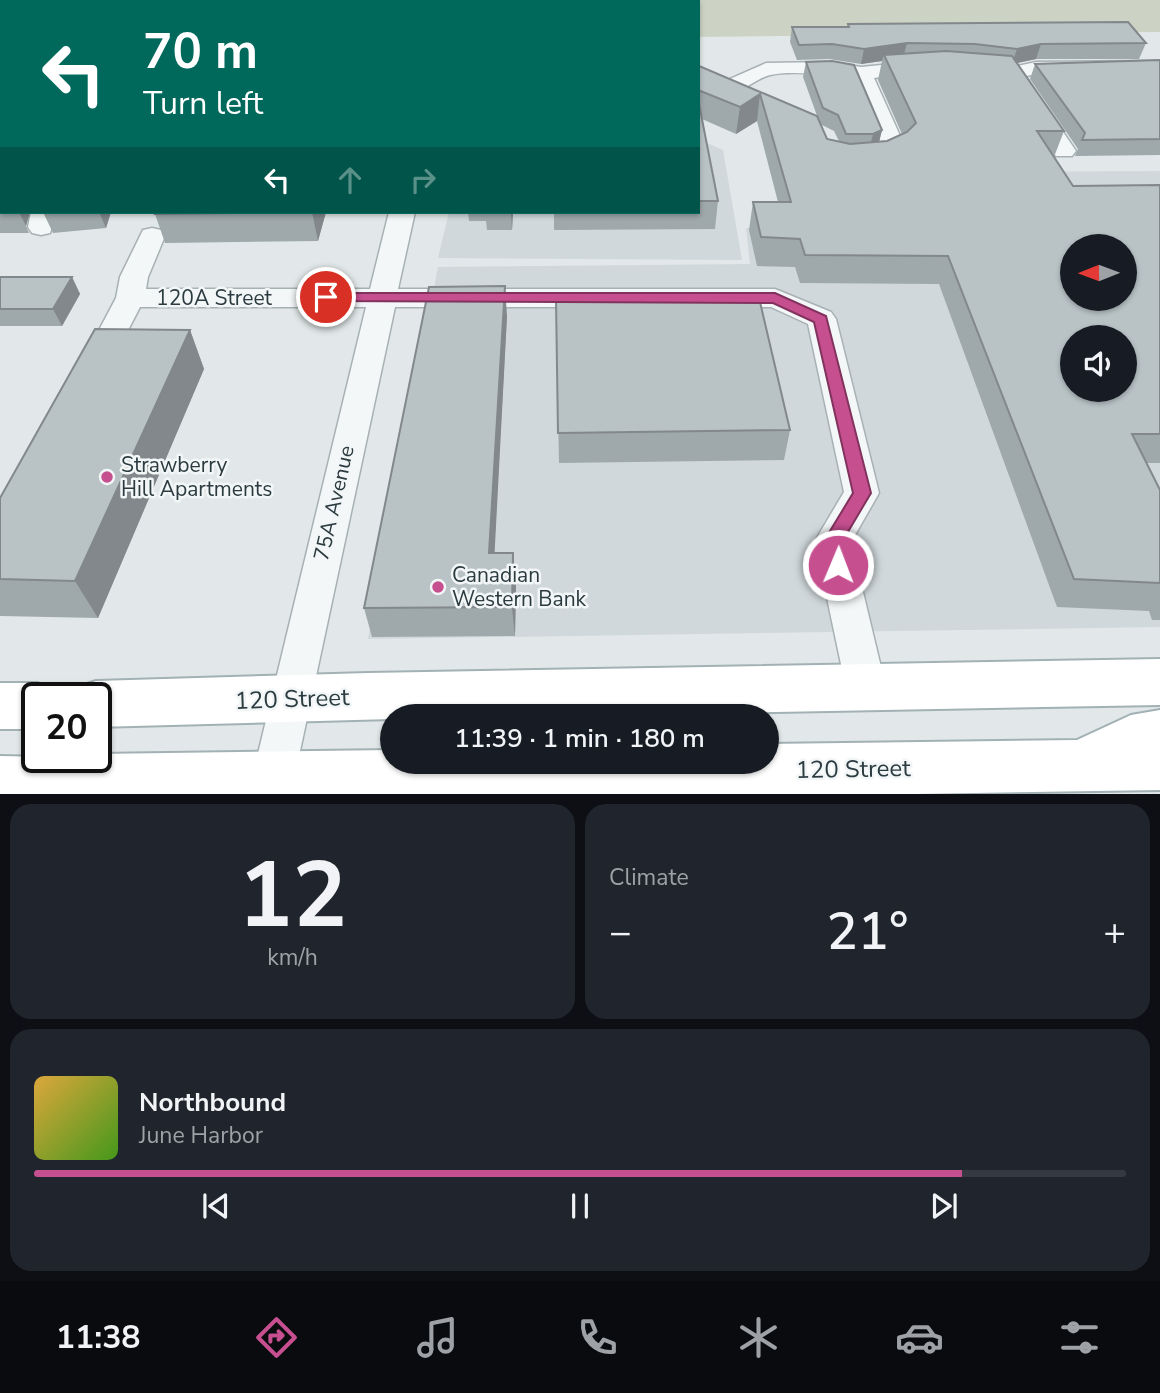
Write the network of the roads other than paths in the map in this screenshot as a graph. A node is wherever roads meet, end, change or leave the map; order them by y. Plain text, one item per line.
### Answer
1 (1157, 70) edge
2 (861, 73) junction
3 (1012, 73) junction
4 (700, 82) edge
5 (722, 91) junction
6 (744, 101) edge
7 (1065, 151) dead end
8 (843, 160) edge
9 (402, 214) edge
10 (152, 236) dead end
11 (381, 297) junction
12 (130, 298) junction
13 (93, 370) edge
14 (1160, 682) edge
15 (866, 688) junction
16 (290, 699) junction
17 (112, 704) edge
18 (0, 706) edge
19 (21, 706) edge
20 (1160, 734) edge
21 (1160, 764) edge
22 (1084, 765) junction
23 (0, 782) edge
24 (270, 787) edge

1 - 3 street
2 - 3 street
2 - 5 street
2 - 8 street
3 - 7 street
4 - 5 street
5 - 6 street
9 - 11 street, 75A Avenue
10 - 12 street
11 - 12 street, 120A Street
11 - 15 street, 120A Street
11 - 16 street, 75A Avenue
12 - 13 street
14 - 15 main road, 120 Street
15 - 16 main road, 120 Street
16 - 17 main road, 120 Street
16 - 24 street, 75A Avenue
18 - 19 main road
20 - 22 main road
21 - 22 main road, 120 Street
22 - 24 main road, 120 Street
23 - 24 main road, 120 Street

